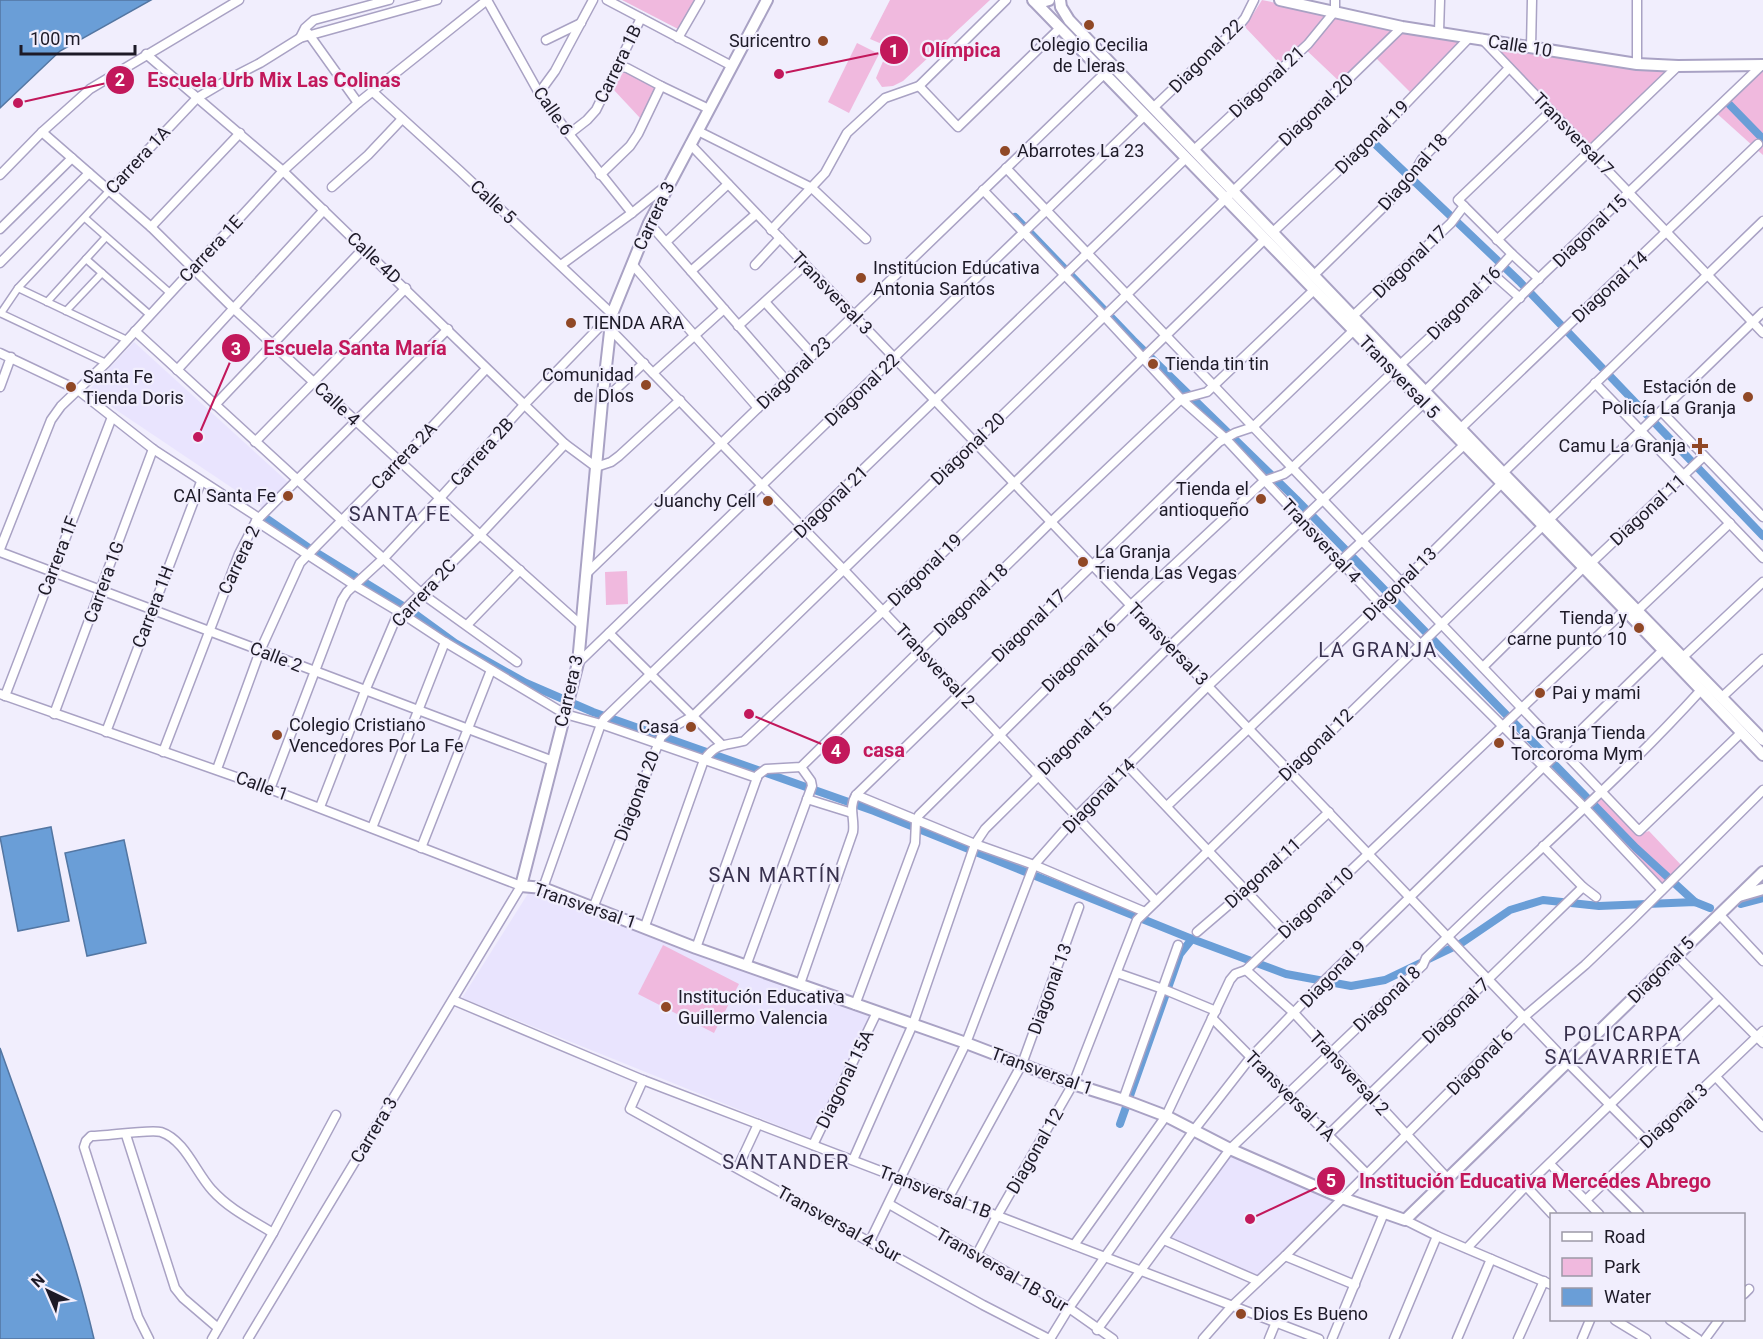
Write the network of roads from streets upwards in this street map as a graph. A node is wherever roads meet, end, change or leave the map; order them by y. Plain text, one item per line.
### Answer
1 (239, 0) edge
2 (388, 0) edge
3 (437, 0) edge
4 (487, 0) edge
5 (593, 0) edge
6 (607, 0) edge
7 (700, 0) edge
8 (767, 0) edge
9 (1006, 0) edge
10 (1034, 0) edge
11 (1049, 0) edge
12 (1060, 0) edge
13 (1254, 0) edge
14 (1280, 0) edge
15 (1440, 0) edge
16 (1532, 0) edge
17 (1637, 0) edge
18 (1335, 6) edge
19 (641, 18) junction
20 (581, 23) junction
21 (1402, 27) junction
22 (305, 28) junction
23 (1060, 28) junction
24 (1439, 32) junction
25 (309, 37) junction
26 (300, 38) junction
27 (678, 38) junction
28 (1469, 38) junction
29 (1482, 39) junction
30 (546, 40) dead end
31 (1531, 48) junction
32 (146, 54) junction
33 (1637, 64) junction
34 (1762, 65) edge
35 (618, 66) junction
36 (732, 66) junction
37 (1678, 66) junction
38 (1509, 68) junction
39 (1104, 74) junction
40 (661, 86) junction
41 (919, 86) junction
42 (372, 91) junction
43 (539, 93) junction
44 (197, 98) junction
45 (358, 103) junction
46 (1154, 107) junction
47 (710, 109) junction
48 (1551, 111) junction
49 (1144, 116) junction
50 (402, 119) junction
51 (698, 131) junction
52 (42, 132) junction
53 (240, 133) junction
54 (568, 134) junction
55 (690, 144) junction
56 (1758, 144) dead end
57 (1194, 150) junction
58 (1590, 152) junction
59 (72, 158) junction
60 (1185, 159) junction
61 (1006, 168) junction
62 (283, 171) junction
63 (88, 173) junction
64 (0, 175) edge
65 (600, 175) junction
66 (670, 182) junction
67 (728, 184) junction
68 (332, 187) dead end
69 (812, 188) junction
70 (983, 190) junction
71 (109, 191) junction
72 (1233, 191) junction
73 (1629, 193) junction
74 (1225, 199) junction
75 (1461, 203) junction
76 (324, 210) junction
77 (1046, 211) junction
78 (632, 213) junction
79 (756, 214) junction
80 (85, 218) junction
81 (1763, 221) edge
82 (649, 223) junction
83 (151, 227) junction
84 (0, 229) edge
85 (1028, 229) junction
86 (771, 230) junction
87 (1273, 232) junction
88 (1667, 233) junction
89 (106, 237) junction
90 (780, 238) junction
91 (866, 239) dead end
92 (1264, 240) junction
93 (1497, 240) junction
94 (666, 242) junction
95 (363, 249) junction
96 (1087, 254) junction
97 (1512, 254) junction
98 (86, 259) junction
99 (0, 263) edge
100 (632, 264) junction
101 (561, 265) junction
102 (755, 265) dead end
103 (805, 265) junction
104 (194, 268) junction
105 (691, 272) junction
106 (102, 273) junction
107 (1065, 274) junction
108 (1314, 275) junction
109 (1494, 275) junction
110 (1708, 275) junction
111 (1537, 281) junction
112 (18, 288) junction
113 (406, 288) junction
114 (1314, 290) junction
115 (170, 293) junction
116 (1126, 295) junction
117 (1522, 296) junction
118 (47, 302) junction
119 (765, 303) junction
120 (233, 308) junction
121 (724, 309) junction
122 (66, 311) junction
123 (1763, 312) edge
124 (1, 313) edge
125 (612, 314) junction
126 (150, 315) junction
127 (853, 315) junction
128 (1105, 315) junction
129 (1353, 316) junction
130 (1753, 322) junction
131 (738, 326) junction
132 (448, 330) junction
133 (611, 330) junction
134 (1354, 330) junction
135 (135, 332) junction
136 (1763, 333) edge
137 (695, 336) junction
138 (1165, 336) junction
139 (127, 340) junction
140 (272, 344) junction
141 (0, 353) edge
142 (813, 355) junction
143 (11, 357) junction
144 (1144, 357) junction
145 (894, 358) junction
146 (106, 363) junction
147 (644, 363) junction
148 (1397, 368) junction
149 (486, 369) junction
150 (177, 370) junction
151 (653, 373) junction
152 (786, 380) junction
153 (313, 381) junction
154 (1597, 382) junction
155 (0, 387) edge
156 (1210, 389) junction
157 (78, 390) junction
158 (1424, 397) junction
159 (1183, 398) junction
160 (680, 400) junction
161 (935, 401) junction
162 (602, 402) junction
163 (215, 405) junction
164 (524, 405) junction
165 (758, 408) junction
166 (1658, 414) junction
167 (112, 417) junction
168 (357, 422) junction
169 (1253, 427) junction
170 (1460, 429) junction
171 (1643, 429) junction
172 (1229, 436) junction
173 (255, 442) junction
174 (975, 442) junction
175 (565, 444) junction
176 (721, 444) junction
177 (1464, 445) junction
178 (153, 449) junction
179 (1704, 456) junction
180 (400, 461) junction
181 (596, 467) junction
182 (1288, 471) junction
183 (1684, 476) junction
184 (1502, 479) junction
185 (297, 480) junction
186 (1267, 480) junction
187 (201, 482) junction
188 (1014, 483) junction
189 (763, 487) junction
190 (440, 498) junction
191 (1320, 504) junction
192 (1763, 517) edge
193 (259, 518) junction
194 (1305, 518) junction
195 (342, 520) junction
196 (1051, 522) junction
197 (1730, 523) junction
198 (1546, 524) junction
199 (804, 528) junction
200 (480, 535) junction
201 (1363, 542) junction
202 (0, 551) edge
203 (307, 554) junction
204 (384, 558) junction
205 (1763, 558) edge
206 (1342, 561) junction
207 (1091, 564) junction
208 (1587, 566) junction
209 (520, 570) junction
210 (844, 570) junction
211 (51, 572) junction
212 (587, 573) junction
213 (1763, 582) edge
214 (355, 584) junction
215 (1398, 585) junction
216 (101, 590) junction
217 (421, 593) junction
218 (1382, 602) junction
219 (1131, 605) junction
220 (151, 610) junction
221 (1624, 610) junction
222 (883, 611) junction
223 (1637, 611) junction
224 (402, 612) junction
225 (467, 625) junction
226 (581, 625) junction
227 (1440, 625) junction
228 (208, 630) junction
229 (609, 633) junction
230 (445, 642) junction
231 (1422, 642) junction
232 (1170, 646) junction
233 (919, 650) junction
234 (1663, 650) junction
235 (260, 651) junction
236 (1683, 657) junction
237 (1763, 659) edge
238 (517, 662) dead end
239 (578, 663) junction
240 (1482, 667) junction
241 (491, 670) junction
242 (315, 672) junction
243 (651, 674) junction
244 (1208, 686) junction
245 (1701, 690) junction
246 (365, 691) junction
247 (959, 693) junction
248 (2, 695) edge
249 (1722, 698) junction
250 (1520, 709) junction
251 (417, 710) junction
252 (565, 712) junction
253 (54, 714) junction
254 (693, 716) junction
255 (603, 722) junction
256 (1504, 724) junction
257 (468, 729) junction
258 (1249, 729) junction
259 (106, 732) junction
260 (1742, 732) junction
261 (999, 734) junction
262 (659, 740) junction
263 (1763, 740) edge
264 (721, 744) junction
265 (1559, 751) junction
266 (163, 752) junction
267 (1763, 755) edge
268 (707, 756) junction
269 (553, 761) junction
270 (1128, 765) junction
271 (1544, 765) junction
272 (801, 767) junction
273 (217, 769) junction
274 (1289, 771) junction
275 (1038, 775) junction
276 (757, 776) junction
277 (270, 789) junction
278 (1763, 790) edge
279 (1600, 793) junction
280 (808, 798) junction
281 (853, 804) junction
282 (1167, 806) junction
283 (320, 807) junction
284 (1587, 807) junction
285 (1329, 812) junction
286 (1077, 816) junction
287 (917, 824) junction
288 (372, 828) junction
289 (975, 846) junction
290 (1543, 846) junction
291 (421, 848) junction
292 (1209, 850) junction
293 (1368, 854) junction
294 (1032, 868) junction
295 (1763, 872) edge
296 (521, 886) junction
297 (1583, 887) junction
298 (1665, 887) junction
299 (543, 888) junction
300 (1763, 889) edge
301 (1246, 890) junction
302 (1410, 897) junction
303 (1596, 897) dead end
304 (1156, 901) junction
305 (1728, 905) junction
306 (1079, 907) dead end
307 (593, 908) junction
308 (1141, 916) junction
309 (645, 926) junction
310 (1197, 932) dead end
311 (1285, 932) junction
312 (1450, 940) junction
313 (1178, 945) dead end
314 (696, 948) junction
315 (1676, 955) junction
316 (1761, 955) edge
317 (746, 966) junction
318 (1249, 967) junction
319 (1117, 973) junction
320 (1488, 979) junction
321 (800, 984) junction
322 (1162, 989) junction
323 (453, 999) junction
324 (1719, 999) junction
325 (855, 1005) junction
326 (877, 1012) junction
327 (1294, 1013) junction
328 (1214, 1014) junction
329 (1524, 1017) junction
330 (913, 1024) junction
331 (1761, 1037) edge
332 (966, 1043) junction
333 (1331, 1053) junction
334 (1251, 1057) junction
335 (1568, 1063) junction
336 (1022, 1064) junction
337 (1716, 1077) junction
338 (643, 1080) junction
339 (1073, 1084) junction
340 (1288, 1094) junction
341 (1369, 1095) junction
342 (1127, 1102) junction
343 (1611, 1104) junction
344 (336, 1115) dead end
345 (1166, 1116) junction
346 (758, 1124) junction
347 (1763, 1127) edge
348 (1194, 1130) junction
349 (126, 1134) junction
350 (1329, 1134) junction
351 (1407, 1135) junction
352 (1647, 1142) junction
353 (813, 1145) junction
354 (1230, 1149) junction
355 (853, 1160) junction
356 (1550, 1164) junction
357 (738, 1167) junction
358 (1367, 1174) junction
359 (900, 1178) junction
360 (1449, 1180) junction
361 (1606, 1181) junction
362 (1526, 1186) junction
363 (949, 1197) junction
364 (1342, 1198) junction
365 (1586, 1200) junction
366 (889, 1204) junction
367 (1384, 1213) junction
368 (1550, 1213) edge
369 (1597, 1213) edge
370 (1637, 1213) edge
371 (997, 1216) junction
372 (1405, 1220) junction
373 (273, 1233) junction
374 (1437, 1236) junction
375 (1164, 1240) junction
376 (870, 1241) junction
377 (1074, 1245) junction
378 (1467, 1248) junction
379 (977, 1254) junction
380 (1105, 1257) junction
381 (1285, 1257) junction
382 (1491, 1259) junction
383 (1141, 1271) junction
384 (1258, 1281) junction
385 (1548, 1283) edge
386 (1355, 1285) junction
387 (1232, 1306) junction
388 (1069, 1308) junction
389 (1590, 1321) edge
390 (1621, 1321) edge
391 (1671, 1321) edge
392 (1718, 1321) edge
393 (1276, 1322) junction
394 (218, 1329) junction
395 (1097, 1330) junction
396 (1643, 1338) edge
397 (149, 1339) edge
398 (212, 1339) edge
399 (248, 1339) edge
400 (1049, 1339) edge
401 (1113, 1339) edge
402 (1203, 1339) edge
403 (1269, 1339) edge
404 (1319, 1339) edge
405 (1332, 1339) edge
406 (1394, 1339) edge
407 (1457, 1339) edge
408 (1518, 1339) edge
409 (1582, 1339) edge
410 (1698, 1339) edge
411 (1705, 1339) edge

1 - 32 street
2 - 22 street
3 - 25 street, Carrera 1A
4 - 42 street, Carrera 1E
4 - 43 street, Calle 6
5 - 20 street
6 - 19 street
7 - 27 street
8 - 36 street, Carrera 3
9 - 41 street
10 - 11 street
10 - 23 street, Transversal 5
12 - 46 street, Transversal 5
13 - 46 street, Diagonal 22
14 - 18 street, Calle 10
15 - 24 street
16 - 31 street
17 - 33 street
18 - 21 street, Calle 10
18 - 57 street, Diagonal 21
19 - 27 street
19 - 35 street, Carrera 1B
20 - 30 street
20 - 43 street
21 - 24 street, Calle 10
21 - 72 street, Diagonal 20
22 - 25 street
22 - 26 street
23 - 39 street, Transversal 5
23 - 41 street
24 - 28 street, Calle 10
25 - 26 street, Carrera 1A
25 - 45 street
26 - 44 street, Carrera 1A
27 - 36 street
28 - 29 street, Calle 10
28 - 87 street, Diagonal 19
29 - 31 street, Calle 10
29 - 38 street, Transversal 7
31 - 33 street, Calle 10
32 - 44 street, Calle 4D
32 - 52 street
33 - 37 street, Calle 10
34 - 37 street, Calle 10
34 - 73 street, Diagonal 15
35 - 40 street
35 - 54 street, Carrera 1B
36 - 47 street, Carrera 3
37 - 58 street, Diagonal 16
38 - 48 street, Transversal 7
38 - 108 street, Diagonal 18
39 - 49 street, Transversal 5
39 - 61 street, Diagonal 23
40 - 47 street
40 - 65 street
41 - 69 street
42 - 45 street, Carrera 1E
42 - 50 street, Calle 5
43 - 54 street, Calle 6
44 - 53 street, Calle 4D
44 - 71 street, Carrera 1A
45 - 62 street, Carrera 1E
46 - 57 street, Transversal 5
47 - 51 street, Carrera 3
48 - 58 street, Transversal 7
48 - 75 street, Diagonal 17
49 - 60 street, Transversal 5
49 - 77 street, Diagonal 22
50 - 68 street
50 - 101 street, Calle 5
51 - 55 street, Carrera 3
51 - 69 street
52 - 59 street, Calle 4
52 - 64 street
53 - 62 street, Calle 4D
53 - 83 street
54 - 65 street, Calle 6
55 - 66 street, Carrera 3
55 - 67 street, Transversal 3
56 - 88 street, Diagonal 14
57 - 72 street, Transversal 5
58 - 73 street, Transversal 7
58 - 93 street, Diagonal 16
59 - 63 street, Calle 4
59 - 84 street
60 - 74 street, Transversal 5
60 - 96 street, Diagonal 21
61 - 70 street, Diagonal 23
61 - 77 street
62 - 76 street, Calle 4D
62 - 104 street, Carrera 1E
63 - 71 street, Calle 4
63 - 99 street
65 - 78 street, Calle 6
66 - 78 street
66 - 82 street, Carrera 3
67 - 79 street, Transversal 3
67 - 94 street
69 - 86 street
69 - 91 street
70 - 85 street, Transversal 4
70 - 127 street, Diagonal 23
71 - 80 street, Carrera 1A
71 - 83 street, Calle 4
72 - 74 street, Diagonal 20
72 - 87 street, Transversal 5
73 - 88 street, Transversal 7
73 - 111 street, Diagonal 15
74 - 92 street, Transversal 5
74 - 116 street, Diagonal 20
75 - 93 street, Diagonal 16
75 - 129 street, Diagonal 17
76 - 95 street, Calle 4D
76 - 120 street
77 - 85 street, Diagonal 22
77 - 96 street
78 - 101 street
79 - 86 street, Transversal 3
79 - 105 street
80 - 89 street
80 - 112 street, Carrera 1A
81 - 110 street, Diagonal 13
82 - 94 street
82 - 100 street, Carrera 3
83 - 104 street, Calle 4
85 - 107 street, Transversal 4
85 - 145 street, Diagonal 22
86 - 90 street, Transversal 3
87 - 108 street, Transversal 5
88 - 110 street, Transversal 7
88 - 170 street, Diagonal 14
89 - 98 street
89 - 115 street
90 - 102 street
90 - 103 street, Transversal 3
92 - 114 street, Transversal 5
92 - 138 street, Diagonal 19
93 - 97 street, Diagonal 16
94 - 105 street
95 - 113 street, Calle 4D
95 - 140 street
96 - 107 street, Diagonal 21
96 - 116 street
97 - 109 street, Diagonal 16
97 - 111 street
98 - 106 street
98 - 118 street
100 - 125 street, Carrera 3
100 - 137 street
101 - 125 street, Calle 5
103 - 119 street
103 - 127 street, Transversal 3
104 - 115 street, Carrera 1E
104 - 120 street, Calle 4
105 - 121 street
106 - 122 street
106 - 126 street
107 - 128 street, Transversal 4
107 - 161 street, Diagonal 21
108 - 129 street, Transversal 5
109 - 117 street
109 - 148 street, Diagonal 16
110 - 130 street, Transversal 7
110 - 154 street, Diagonal 13
111 - 117 street, Diagonal 15
112 - 118 street
112 - 124 street, Carrera 1A
113 - 132 street, Calle 4D
113 - 153 street
114 - 134 street, Transversal 5
114 - 156 street
115 - 126 street, Carrera 1E
116 - 128 street, Diagonal 20
116 - 138 street
117 - 158 street, Diagonal 15
118 - 122 street
119 - 131 street
119 - 142 street
120 - 140 street, Calle 4
120 - 150 street
121 - 131 street
121 - 137 street
122 - 139 street
123 - 130 street, Diagonal 12
124 - 146 street
125 - 133 street, Carrera 3
125 - 164 street, Carrera 2B
126 - 135 street, Carrera 1E
127 - 142 street, Diagonal 23
127 - 145 street, Transversal 3
128 - 144 street, Transversal 4
128 - 174 street, Diagonal 20
129 - 148 street, Transversal 5
130 - 136 street, Transversal 7
130 - 166 street, Diagonal 12
131 - 152 street
132 - 149 street, Calle 4D
132 - 168 street, Carrera 2
133 - 147 street, Transversal 2
133 - 162 street, Carrera 3
134 - 148 street, Transversal 5
134 - 169 street, Diagonal 17
135 - 139 street, Carrera 1E
135 - 150 street
137 - 151 street
137 - 165 street
138 - 144 street, Diagonal 19
138 - 156 street
139 - 146 street, Carrera 1E
140 - 153 street, Calle 4
140 - 163 street
141 - 143 street
142 - 152 street, Diagonal 23
143 - 155 street
143 - 157 street
144 - 159 street, Transversal 4
144 - 188 street, Diagonal 19
145 - 161 street, Transversal 3
145 - 189 street, Diagonal 22
146 - 157 street, Carrera 1E
147 - 151 street, Transversal 2
147 - 162 street
148 - 158 street, Transversal 5
148 - 182 street, Diagonal 16
149 - 164 street, Calle 4D
149 - 180 street, Carrera 2A
150 - 163 street
151 - 160 street, Transversal 2
152 - 165 street, Diagonal 23
153 - 168 street, Calle 4
153 - 173 street
154 - 171 street
154 - 184 street, Diagonal 13
156 - 159 street
156 - 169 street
157 - 167 street
157 - 202 street, Carrera 1E
158 - 170 street, Transversal 5
158 - 177 street, Transversal 5
158 - 191 street, Diagonal 15
159 - 172 street, Transversal 4
159 - 196 street, Diagonal 18
160 - 176 street, Transversal 2
160 - 181 street
161 - 174 street, Transversal 3
161 - 199 street, Diagonal 21
162 - 181 street, Carrera 3
163 - 173 street
164 - 175 street, Calle 4D
164 - 190 street, Carrera 2B
165 - 176 street, Diagonal 23
166 - 171 street, Diagonal 12
166 - 179 street
167 - 178 street
167 - 211 street, Carrera 1F
168 - 180 street, Calle 4
168 - 185 street, Carrera 2
169 - 172 street, Diagonal 17
169 - 182 street
170 - 184 street, Transversal 5
171 - 183 street
171 - 198 street, Diagonal 12
172 - 186 street, Transversal 4
172 - 207 street, Diagonal 17
173 - 185 street
174 - 188 street, Transversal 3
174 - 210 street, Diagonal 20
175 - 181 street, Calle 4D
175 - 200 street, Carrera 2C
176 - 189 street, Transversal 2
176 - 212 street, Diagonal 23
177 - 184 street, Transversal 5
177 - 201 street, Diagonal 14
178 - 187 street
178 - 216 street, Carrera 1G
179 - 183 street, Diagonal 11
179 - 192 street
180 - 190 street, Calle 4
180 - 195 street, Carrera 2A
181 - 212 street, Carrera 3
182 - 186 street, Diagonal 16
182 - 191 street
183 - 197 street
183 - 208 street, Diagonal 11
184 - 198 street, Transversal 5
184 - 215 street, Diagonal 13
185 - 193 street, Carrera 2
185 - 195 street
186 - 194 street, Transversal 4
186 - 219 street, Diagonal 16
187 - 193 street
187 - 220 street, Carrera 1H
188 - 196 street, Transversal 3
188 - 222 street, Diagonal 19
189 - 199 street, Transversal 2
189 - 229 street, Diagonal 22
190 - 200 street, Calle 4
190 - 204 street, Carrera 2B
191 - 194 street, Diagonal 15
191 - 201 street
193 - 203 street
193 - 228 street, Carrera 2
194 - 206 street, Transversal 4
194 - 232 street, Diagonal 15
195 - 203 street, Carrera 2A
195 - 204 street
196 - 207 street, Transversal 3
196 - 233 street, Diagonal 18
197 - 205 street
197 - 223 street
198 - 208 street, Transversal 5
198 - 227 street, Diagonal 12
199 - 210 street, Transversal 2
199 - 243 street, Diagonal 21
200 - 209 street, Calle 4
200 - 217 street, Carrera 2C
201 - 206 street, Diagonal 14
201 - 215 street
202 - 211 street, Calle 2
203 - 214 street
203 - 235 street, Carrera 2A
204 - 214 street, Carrera 2B
204 - 217 street
206 - 218 street, Transversal 4
206 - 244 street, Diagonal 14
207 - 219 street, Transversal 3
207 - 247 street, Diagonal 17
208 - 221 street, Transversal 5
208 - 223 street, Transversal 5
208 - 240 street, Diagonal 11
209 - 225 street
209 - 226 street, Calle 4
210 - 222 street, Transversal 2
210 - 254 street, Diagonal 20
211 - 216 street, Calle 2
211 - 248 street, Carrera 1F
212 - 226 street, Carrera 3
213 - 236 street
214 - 224 street
214 - 242 street, Carrera 2B
215 - 218 street, Diagonal 13
215 - 227 street
216 - 220 street, Calle 2
216 - 253 street, Carrera 1G
217 - 224 street, Carrera 2C
217 - 225 street
218 - 231 street, Transversal 4
218 - 258 street, Diagonal 13
219 - 232 street, Transversal 3
219 - 261 street, Diagonal 16
220 - 228 street, Calle 2
220 - 259 street, Carrera 1H
221 - 234 street, Transversal 5
221 - 250 street, Diagonal 10
222 - 233 street, Transversal 2
222 - 264 street, Diagonal 19
223 - 236 street, Transversal 5
224 - 230 street
224 - 246 street, Carrera 2C
225 - 238 street
226 - 239 street, Carrera 3
227 - 231 street, Diagonal 12
227 - 240 street
228 - 235 street, Calle 2
228 - 266 street, Carrera 2
229 - 239 street, Diagonal 22
229 - 243 street
230 - 241 street
230 - 251 street
231 - 256 street, Transversal 4
231 - 274 street, Diagonal 12
232 - 244 street, Transversal 3
232 - 275 street, Diagonal 15
233 - 247 street, Transversal 2
233 - 272 street, Diagonal 18
234 - 245 street, Transversal 5
234 - 265 street, Diagonal 9
235 - 242 street, Calle 2
235 - 273 street, Carrera 2A
236 - 249 street, Transversal 5
237 - 249 street
239 - 252 street, Carrera 3
240 - 250 street
241 - 252 street
241 - 257 street
242 - 246 street, Calle 2
242 - 277 street, Carrera 2B
243 - 254 street
243 - 255 street, Diagonal 21
244 - 258 street, Transversal 3
244 - 270 street, Diagonal 14
245 - 260 street, Transversal 5
245 - 279 street, Diagonal 8
246 - 251 street, Calle 2
246 - 283 street, Carrera 2C
247 - 261 street, Transversal 2
247 - 281 street, Diagonal 17
248 - 253 street, Calle 1
249 - 263 street, Transversal 5
250 - 256 street, Diagonal 10
250 - 265 street
251 - 257 street, Calle 2
251 - 288 street
252 - 255 street
252 - 269 street, Carrera 3
253 - 259 street, Calle 1
254 - 262 street, Diagonal 20
254 - 264 street
255 - 262 street
255 - 299 street
256 - 271 street, Transversal 4
256 - 293 street, Diagonal 10
257 - 269 street, Calle 2
257 - 291 street
258 - 274 street, Transversal 3
258 - 282 street, Diagonal 13
259 - 266 street, Calle 1
260 - 267 street, Transversal 5
260 - 279 street
261 - 275 street, Transversal 2
261 - 287 street, Diagonal 16
262 - 268 street
262 - 307 street, Diagonal 20
264 - 268 street, Diagonal 19
265 - 271 street, Diagonal 9
265 - 279 street
266 - 273 street, Calle 1
268 - 276 street
268 - 309 street
269 - 296 street, Carrera 3
270 - 282 street
270 - 286 street, Diagonal 14
271 - 284 street, Transversal 4
271 - 302 street, Diagonal 9
272 - 276 street
272 - 280 street
273 - 277 street, Calle 1
274 - 285 street, Transversal 3
274 - 292 street, Diagonal 12
275 - 286 street, Transversal 2
275 - 289 street, Diagonal 15
276 - 314 street
277 - 283 street, Calle 1
278 - 298 street, Diagonal 6
279 - 284 street, Diagonal 8
280 - 281 street
280 - 317 street
281 - 287 street
281 - 321 street
282 - 292 street
283 - 288 street, Calle 1
284 - 290 street, Diagonal 8
284 - 298 street, Transversal 4
285 - 293 street, Transversal 3
285 - 301 street, Diagonal 11
286 - 294 street, Diagonal 14
286 - 304 street, Transversal 2
287 - 289 street
287 - 325 street
288 - 291 street, Calle 1
289 - 294 street
289 - 330 street, Diagonal 15
290 - 297 street
290 - 312 street, Diagonal 8
291 - 296 street, Calle 1
292 - 301 street
292 - 304 street, Diagonal 12
293 - 302 street, Transversal 3
293 - 311 street, Diagonal 10
294 - 308 street
294 - 332 street, Diagonal 14
295 - 305 street, Diagonal 5
296 - 299 street, Transversal 1
296 - 323 street, Carrera 3
297 - 303 street
297 - 320 street, Diagonal 7
298 - 329 street, Diagonal 6
299 - 307 street, Transversal 1
300 - 305 street
301 - 310 street, Diagonal 11
301 - 311 street
302 - 312 street, Transversal 3
302 - 327 street, Diagonal 9
304 - 308 street, Diagonal 12
305 - 315 street, Diagonal 5
305 - 316 street
306 - 336 street, Diagonal 13
307 - 309 street, Transversal 1
308 - 319 street, Diagonal 12
309 - 314 street, Transversal 1
311 - 318 street, Diagonal 10
312 - 320 street, Transversal 3
312 - 333 street, Diagonal 8
313 - 322 street
314 - 317 street, Transversal 1
315 - 324 street
315 - 335 street, Diagonal 5
317 - 321 street, Transversal 1
318 - 327 street, Transversal 2
318 - 328 street, Diagonal 10
319 - 322 street
319 - 339 street, Diagonal 12
320 - 329 street, Transversal 3
320 - 341 street, Diagonal 7
321 - 325 street, Transversal 1
322 - 328 street
322 - 342 street
323 - 338 street, Transversal 1B
323 - 399 street, Carrera 3
324 - 331 street
324 - 343 street
325 - 326 street, Transversal 1
326 - 330 street, Transversal 1
326 - 353 street, Diagonal 15A
327 - 333 street, Transversal 2
327 - 334 street, Diagonal 9
328 - 334 street, Transversal 1A
328 - 345 street, Diagonal 10
329 - 335 street, Transversal 3
329 - 351 street, Diagonal 6
330 - 332 street, Transversal 1
330 - 355 street, Diagonal 15
331 - 337 street, Diagonal 3
332 - 336 street, Transversal 1
332 - 359 street, Diagonal 14
333 - 340 street, Diagonal 8
333 - 341 street, Transversal 2
334 - 340 street, Transversal 1A
334 - 348 street, Diagonal 9
335 - 343 street, Transversal 3
335 - 360 street, Diagonal 5
336 - 339 street, Transversal 1
336 - 363 street, Diagonal 13
337 - 347 street
337 - 352 street, Diagonal 3
338 - 346 street, Transversal 1B
338 - 357 street, Transversal 4 Sur
339 - 342 street, Transversal 1
339 - 371 street, Diagonal 12
340 - 350 street, Transversal 1A
340 - 354 street, Diagonal 8
341 - 350 street, Diagonal 7
341 - 351 street, Transversal 2
342 - 345 street, Transversal 1
343 - 352 street, Transversal 3
343 - 356 street
344 - 373 street
345 - 348 street, Transversal 1
345 - 377 street, Diagonal 10
346 - 353 street, Transversal 1B
346 - 357 street
348 - 354 street, Transversal 1
348 - 380 street, Diagonal 9
349 - 373 street
349 - 394 street
349 - 397 street
350 - 358 street, Transversal 1A
351 - 358 street, Diagonal 6
351 - 360 street, Transversal 2
352 - 361 street, Diagonal 3
353 - 355 street, Transversal 1B
354 - 364 street, Transversal 1
354 - 375 street, Diagonal 8
355 - 359 street, Transversal 1B
356 - 362 street
356 - 365 street
357 - 376 street, Transversal 4 Sur
358 - 364 street, Diagonal 6
359 - 363 street, Transversal 1B
359 - 366 street, Diagonal 14
360 - 372 street, Diagonal 5
361 - 365 street, Diagonal 3
361 - 370 street
362 - 368 street
362 - 378 street
363 - 371 street, Transversal 1B
364 - 367 street, Transversal 1
364 - 381 street, Diagonal 6
365 - 369 street
366 - 376 street, Diagonal 14
366 - 379 street, Transversal 1B Sur
367 - 372 street, Transversal 1
367 - 386 street
371 - 377 street, Transversal 1B
371 - 379 street, Diagonal 12
372 - 374 street, Transversal 1
373 - 394 street
374 - 378 street, Transversal 1
374 - 406 street
375 - 383 street, Diagonal 8
375 - 384 street
376 - 400 street, Transversal 4 Sur
377 - 380 street, Transversal 1B
378 - 382 street, Transversal 1
379 - 388 street, Transversal 1B Sur
380 - 383 street, Transversal 1B
380 - 388 street, Diagonal 9
381 - 384 street, Diagonal 6
381 - 386 street
382 - 385 street, Transversal 1
382 - 407 street
383 - 387 street, Transversal 1B
383 - 395 street, Diagonal 8
384 - 387 street, Diagonal 6
385 - 408 street
386 - 405 street
387 - 393 street, Transversal 1B
387 - 402 street, Diagonal 6
388 - 395 street, Transversal 1B Sur
388 - 400 street, Diagonal 9
389 - 409 street
390 - 396 street
391 - 410 street
392 - 411 street
393 - 403 street
393 - 404 street, Transversal 1B
394 - 398 street
395 - 401 street, Transversal 1B Sur

